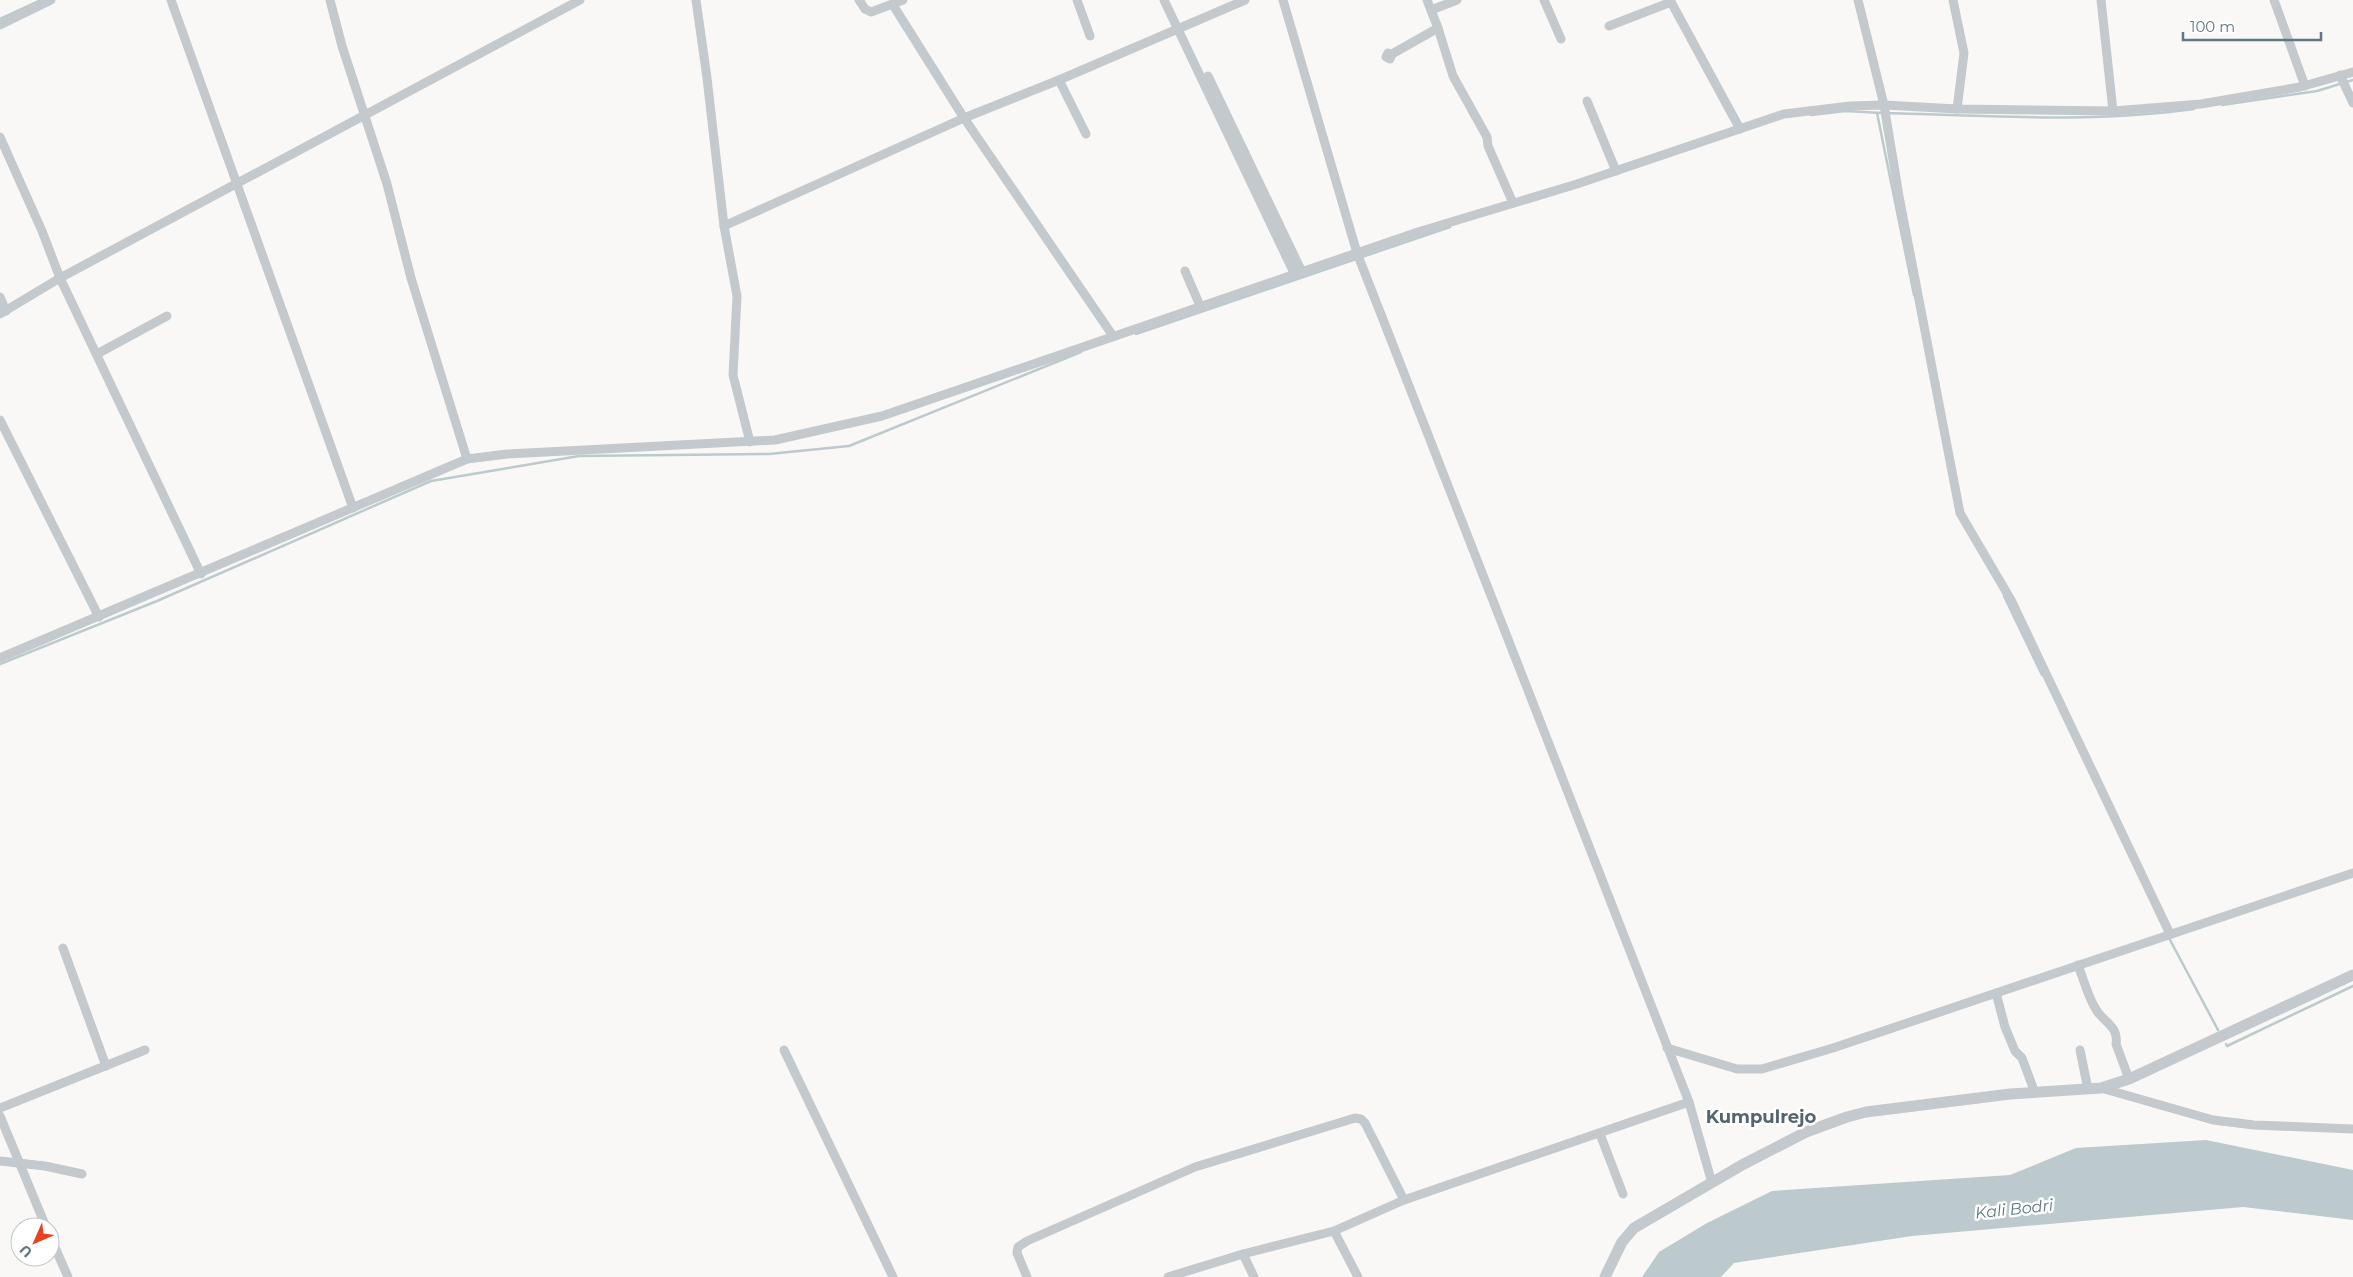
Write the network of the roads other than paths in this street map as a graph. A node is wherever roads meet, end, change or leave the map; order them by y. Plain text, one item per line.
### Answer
1 (51, 0) edge
2 (171, 0) edge
3 (330, 0) edge
4 (580, 0) edge
5 (696, 0) edge
6 (859, 0) edge
7 (902, 0) edge
8 (1077, 0) edge
9 (1164, 0) edge
10 (1171, 0) edge
11 (1245, 0) edge
12 (1283, 0) edge
13 (1427, 0) edge
14 (1457, 0) edge
15 (1544, 0) edge
16 (1858, 0) edge
17 (1953, 0) edge
18 (2101, 0) edge
19 (2274, 0) edge
20 (1670, 1) edge
21 (893, 5) junction
22 (1431, 10) junction
23 (0, 25) edge
24 (1609, 26) dead end
25 (1182, 28) junction
26 (1438, 28) junction
27 (1090, 36) dead end
28 (1561, 40) dead end
29 (1388, 52) dead end
30 (2353, 72) edge
31 (2341, 77) junction
32 (1059, 80) junction
33 (2305, 86) junction
34 (1587, 101) dead end
35 (2353, 104) edge
36 (1884, 106) junction
37 (1957, 109) junction
38 (2113, 111) junction
39 (364, 116) junction
40 (964, 118) junction
41 (1740, 129) junction
42 (1086, 134) dead end
43 (0, 137) edge
44 (1616, 170) junction
45 (238, 184) junction
46 (1513, 203) junction
47 (724, 226) junction
48 (1362, 262) junction
49 (1185, 271) dead end
50 (1298, 273) junction
51 (60, 278) junction
52 (0, 296) edge
53 (1202, 308) junction
54 (3, 312) edge
55 (168, 316) dead end
56 (1113, 336) junction
57 (97, 354) junction
58 (0, 420) edge
59 (750, 442) junction
60 (467, 459) junction
61 (353, 508) junction
62 (201, 574) junction
63 (99, 617) junction
64 (0, 658) edge
65 (2353, 873) edge
66 (2170, 934) junction
67 (63, 948) dead end
68 (2078, 965) junction
69 (2353, 975) edge
70 (1996, 993) junction
71 (1667, 1048) junction
72 (145, 1050) dead end
73 (784, 1050) dead end
74 (2080, 1050) dead end
75 (106, 1066) junction
76 (2129, 1079) junction
77 (2101, 1088) junction
78 (2088, 1089) junction
79 (2035, 1092) junction
80 (1689, 1102) junction
81 (0, 1108) edge
82 (0, 1116) edge
83 (2353, 1129) edge
84 (1600, 1134) junction
85 (0, 1162) edge
86 (19, 1165) junction
87 (82, 1174) dead end
88 (1712, 1182) junction
89 (1623, 1194) dead end
90 (1404, 1200) junction
91 (42, 1217) edge
92 (1334, 1231) junction
93 (1243, 1254) junction
94 (60, 1259) edge
95 (68, 1277) edge
96 (893, 1277) edge
97 (1027, 1277) edge
98 (1168, 1277) edge
99 (1254, 1277) edge
100 (1358, 1277) edge
101 (1605, 1277) edge

1 - 23 street
2 - 45 street
3 - 39 street
4 - 39 street
5 - 47 street
6 - 21 street
7 - 21 street
8 - 27 street
9 - 25 street
10 - 25 street
11 - 25 street
12 - 48 street
13 - 22 street
14 - 22 street
15 - 28 street
16 - 36 street
17 - 37 street
18 - 38 street
19 - 33 street
20 - 24 street
20 - 41 street
21 - 40 street
22 - 26 street
25 - 32 street
25 - 50 street
26 - 29 street
26 - 46 street
30 - 31 street
31 - 33 street
31 - 35 street
32 - 40 street
32 - 42 street
33 - 38 street
34 - 44 street
36 - 37 street
36 - 41 street
36 - 66 street
37 - 38 street
39 - 45 street
39 - 60 street
40 - 47 street
40 - 56 street
41 - 44 street
43 - 51 street
44 - 46 street
45 - 51 street
45 - 61 street
46 - 48 street
47 - 59 street
48 - 50 street
48 - 71 street
49 - 53 street
50 - 53 street
51 - 54 street
51 - 57 street
52 - 54 street
53 - 56 street
55 - 57 street
56 - 59 street
57 - 62 street
58 - 63 street
59 - 60 street
60 - 61 street
61 - 62 street
62 - 63 street
63 - 64 street
65 - 66 street
66 - 68 street
67 - 75 street
68 - 70 street
68 - 76 street
69 - 76 street
70 - 71 street
70 - 79 street
71 - 80 street
72 - 75 street
73 - 96 street
74 - 78 street
75 - 81 street
76 - 77 street
77 - 78 street
77 - 83 street
78 - 79 street
79 - 88 street
80 - 84 street
80 - 88 street
82 - 86 street
84 - 89 street
84 - 90 street
85 - 86 street
86 - 87 street
86 - 91 street
88 - 101 street
90 - 92 street
90 - 97 street
92 - 93 street
92 - 100 street
93 - 98 street
93 - 99 street
94 - 95 street

